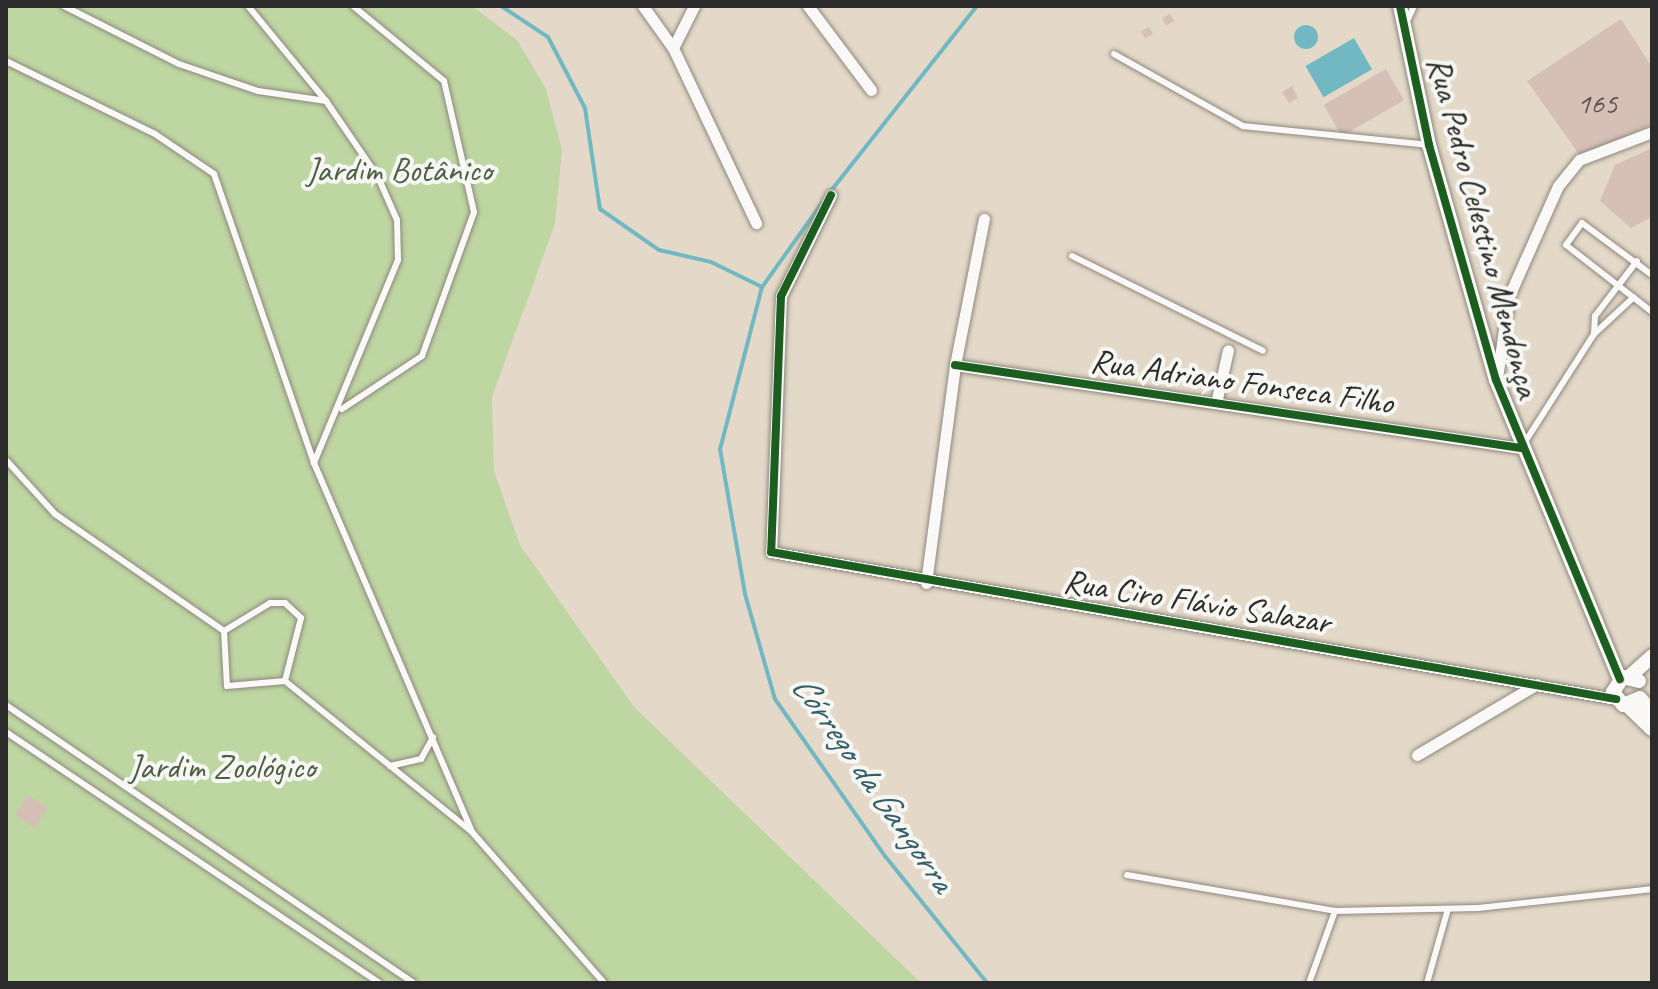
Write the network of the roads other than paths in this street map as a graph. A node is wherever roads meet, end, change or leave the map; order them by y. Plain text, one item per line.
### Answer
1 (64, 6) edge
2 (248, 6) edge
3 (353, 6) edge
4 (643, 6) edge
5 (694, 6) edge
6 (808, 6) edge
7 (1400, 6) edge
8 (1414, 6) edge
9 (1404, 28) junction
10 (673, 48) junction
11 (1114, 54) dead end
12 (6, 61) edge
13 (871, 90) dead end
14 (326, 101) junction
15 (1652, 132) edge
16 (1429, 145) junction
17 (831, 195) dead end
18 (984, 219) dead end
19 (756, 223) dead end
20 (1072, 256) dead end
21 (1637, 261) junction
22 (1652, 275) edge
23 (1619, 284) junction
24 (1634, 297) junction
25 (1652, 312) edge
26 (1594, 334) junction
27 (1232, 336) junction
28 (1228, 350) joint
29 (1263, 351) dead end
30 (955, 365) junction
31 (1496, 380) junction
32 (1216, 403) junction
33 (342, 409) junction
34 (1521, 448) junction
35 (6, 460) edge
36 (314, 463) junction
37 (926, 583) junction
38 (224, 631) junction
39 (1652, 657) edge
40 (1629, 679) junction
41 (285, 681) junction
42 (1537, 684) junction
43 (1628, 701) junction
44 (6, 705) edge
45 (1652, 712) edge
46 (1652, 729) edge
47 (6, 732) edge
48 (433, 737) junction
49 (1417, 755) dead end
50 (390, 766) junction
51 (472, 832) junction
52 (1127, 875) dead end
53 (1652, 889) edge
54 (1448, 909) junction
55 (1335, 911) junction
56 (379, 983) edge
57 (413, 983) edge
58 (604, 983) edge
59 (1309, 983) edge
60 (1427, 983) edge

1 - 14 lane
2 - 14 lane
3 - 33 lane
4 - 10 street
5 - 10 street
6 - 13 street
7 - 9 street, Rua Pedro Celestino Mendonça
8 - 9 lane
9 - 16 street, Rua Pedro Celestino Mendonça
10 - 19 street
11 - 16 lane
12 - 36 lane
14 - 33 lane
15 - 31 street
16 - 31 street, Rua Pedro Celestino Mendonça
17 - 37 street, Rua Ciro Flávio Salazar
18 - 30 street
20 - 27 lane
21 - 22 lane
21 - 23 lane
21 - 23 lane
23 - 24 lane
23 - 26 lane
24 - 25 lane
24 - 26 lane
26 - 34 lane
27 - 28 lane
27 - 29 lane
28 - 32 street
30 - 32 street, Rua Adriano Fonseca Filho
30 - 37 street
31 - 34 street, Rua Pedro Celestino Mendonça
32 - 34 street, Rua Adriano Fonseca Filho
33 - 36 lane
34 - 40 street, Rua Pedro Celestino Mendonça
35 - 38 lane
36 - 48 lane
37 - 42 street, Rua Ciro Flávio Salazar
38 - 41 lane
38 - 41 lane
39 - 40 street
40 - 43 street
40 - 43 street
41 - 50 lane
42 - 43 street, Rua Ciro Flávio Salazar
42 - 49 street
43 - 45 street
43 - 46 street
44 - 57 lane
47 - 56 lane
48 - 50 lane
48 - 51 lane
50 - 51 lane
51 - 58 lane
52 - 55 lane
53 - 54 lane
54 - 55 lane
54 - 60 lane
55 - 59 lane

